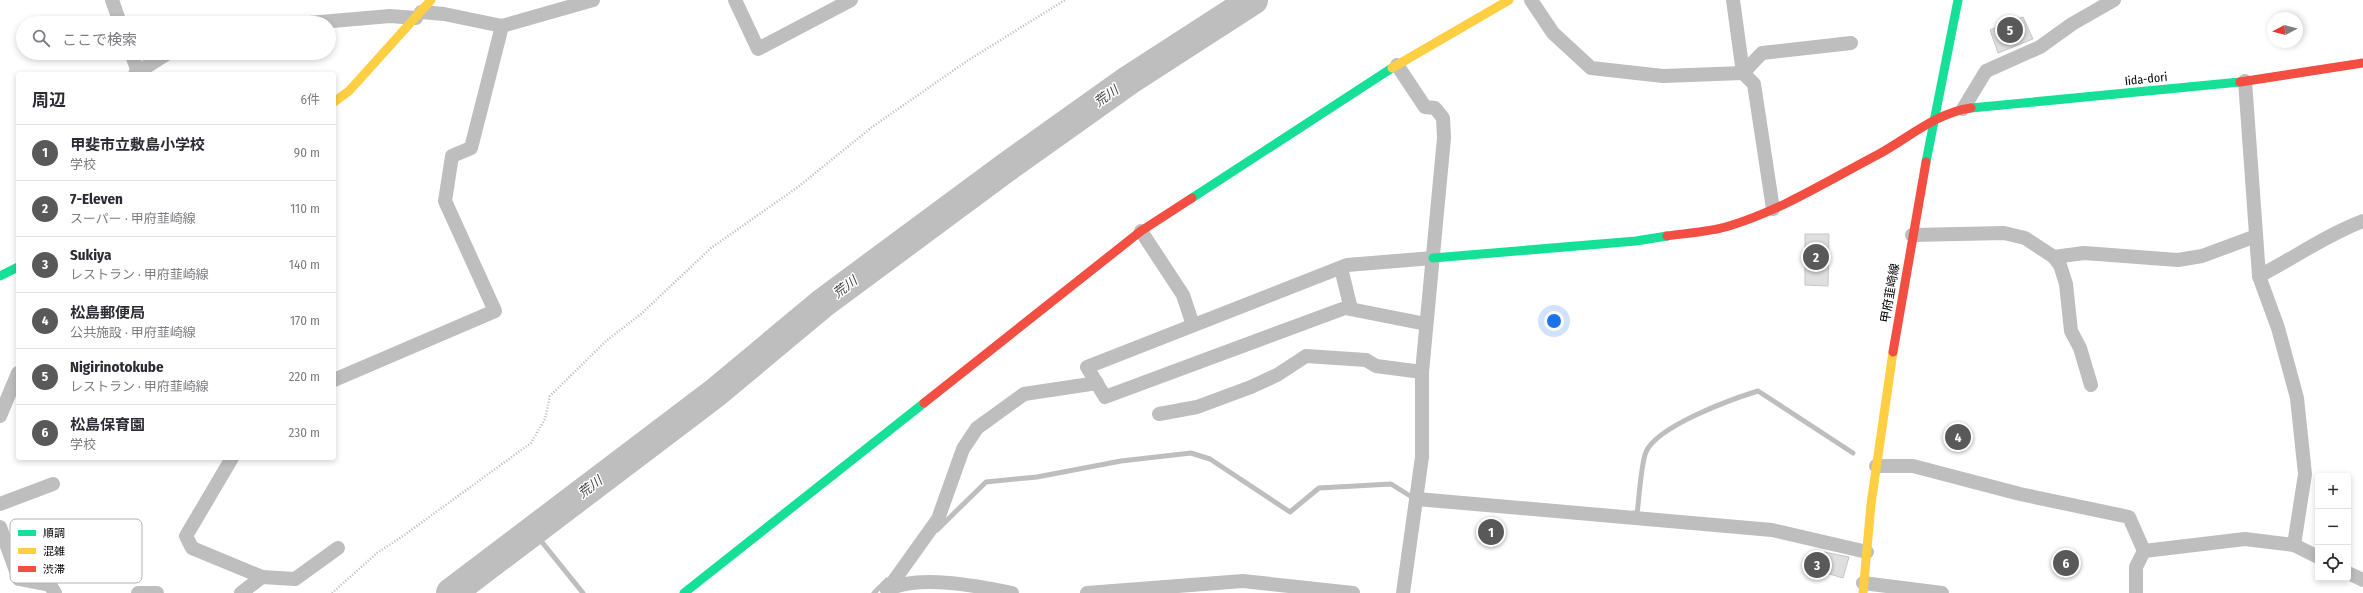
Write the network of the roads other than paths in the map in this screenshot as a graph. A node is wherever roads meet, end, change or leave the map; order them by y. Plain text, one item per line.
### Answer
1 (112, 0) edge
2 (431, 0) edge
3 (593, 0) edge
4 (735, 0) edge
5 (851, 0) edge
6 (1509, 0) edge
7 (1531, 0) edge
8 (1733, 0) edge
9 (1958, 0) edge
10 (2114, 0) edge
11 (419, 15) junction
12 (118, 16) edge
13 (336, 21) edge
14 (502, 26) junction
15 (1851, 43) dead end
16 (133, 60) edge
17 (158, 60) edge
18 (2363, 63) edge
19 (1397, 65) junction
20 (138, 72) edge
21 (140, 72) edge
22 (1743, 73) junction
23 (2245, 81) junction
24 (336, 101) edge
25 (1963, 109) junction
26 (1934, 121) junction
27 (1773, 209) junction
28 (2363, 221) edge
29 (1141, 232) junction
30 (1912, 235) junction
31 (2256, 236) junction
32 (2054, 257) junction
33 (1433, 258) junction
34 (16, 268) edge
35 (1342, 268) junction
36 (0, 276) edge
37 (2259, 276) junction
38 (1351, 309) junction
39 (1426, 324) junction
40 (1193, 326) junction
41 (1422, 372) junction
42 (16, 378) edge
43 (336, 379) edge
44 (1097, 383) junction
45 (2091, 386) dead end
46 (1159, 414) dead end
47 (0, 416) edge
48 (231, 460) edge
49 (1876, 466) junction
50 (53, 484) dead end
51 (1417, 499) junction
52 (0, 504) edge
53 (0, 527) edge
54 (2294, 545) junction
55 (338, 548) dead end
56 (2144, 551) junction
57 (1867, 552) junction
58 (10, 554) edge
59 (2315, 556) edge
60 (2351, 574) edge
61 (262, 577) junction
62 (2363, 580) edge
63 (40, 583) edge
64 (968, 588) edge
65 (1863, 588) edge
66 (886, 591) edge
67 (54, 593) edge
68 (138, 593) edge
69 (157, 593) edge
70 (241, 593) edge
71 (684, 593) edge
72 (1012, 593) edge
73 (1087, 593) edge
74 (1353, 593) edge
75 (1404, 593) edge
76 (1942, 593) edge
77 (2136, 593) edge

1 - 12 street
2 - 11 street
3 - 14 street
4 - 5 street
6 - 19 street
7 - 22 street
8 - 22 street
9 - 26 street, 甲府韮崎線
10 - 25 street
11 - 13 street
11 - 14 street
11 - 24 street
14 - 43 street
15 - 22 street
16 - 20 street
17 - 21 street
18 - 23 street, Iida-dori
19 - 29 street
19 - 33 street
22 - 27 street
23 - 25 street, Iida-dori
23 - 31 street
25 - 26 street, Iida-dori
26 - 27 street, Iida-dori
26 - 30 street, 甲府韮崎線
27 - 33 street, Iida-dori
28 - 37 street
29 - 40 street
29 - 71 street
30 - 32 street
30 - 49 street, 甲府韮崎線
31 - 32 street
31 - 37 street
32 - 45 street
33 - 35 street
33 - 39 street
34 - 36 street
35 - 38 street
35 - 40 street
37 - 54 street
38 - 39 street
38 - 44 street
39 - 41 street
40 - 44 street
41 - 46 street
41 - 51 street
42 - 47 street
44 - 66 street
48 - 61 street
49 - 56 street
49 - 57 street, 甲府韮崎線
50 - 52 street
51 - 57 street
51 - 75 street
53 - 58 street
54 - 56 street
54 - 59 street
55 - 61 street
56 - 77 street
57 - 65 street, 甲府韮崎線
60 - 62 street
61 - 70 street
63 - 67 street
64 - 66 street
64 - 72 street
65 - 76 street
68 - 69 street
73 - 74 street

